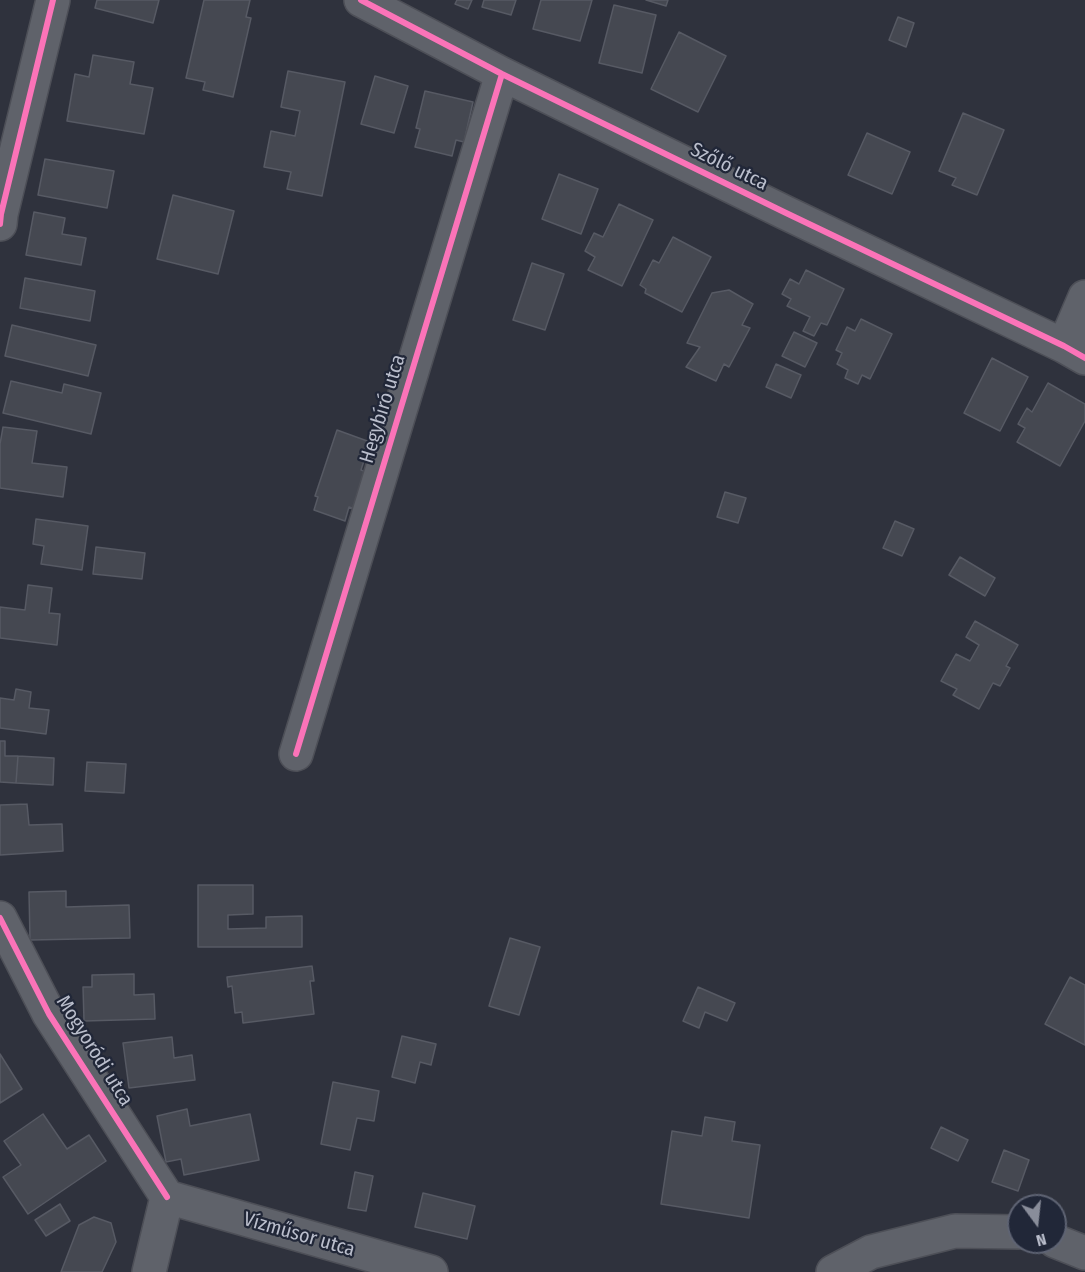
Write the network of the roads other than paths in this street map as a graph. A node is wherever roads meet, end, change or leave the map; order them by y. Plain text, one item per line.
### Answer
1 (53, 0) edge
2 (361, 0) edge
3 (502, 74) junction
4 (0, 218) edge
5 (1085, 297) edge
6 (1075, 352) edge
7 (296, 754) dead end
8 (0, 918) edge
9 (167, 1197) junction
10 (1007, 1232) edge
11 (1067, 1246) edge
12 (1085, 1253) edge
13 (148, 1272) edge
14 (431, 1272) edge
15 (833, 1272) edge

1 - 4 street
2 - 3 street, Szőlő utca
3 - 6 street, Szőlő utca
3 - 7 street, Hegybíró utca
5 - 6 street
8 - 9 street, Mogyoródi utca
9 - 13 street
9 - 14 street, Vízműsor utca
10 - 15 street
11 - 12 street

